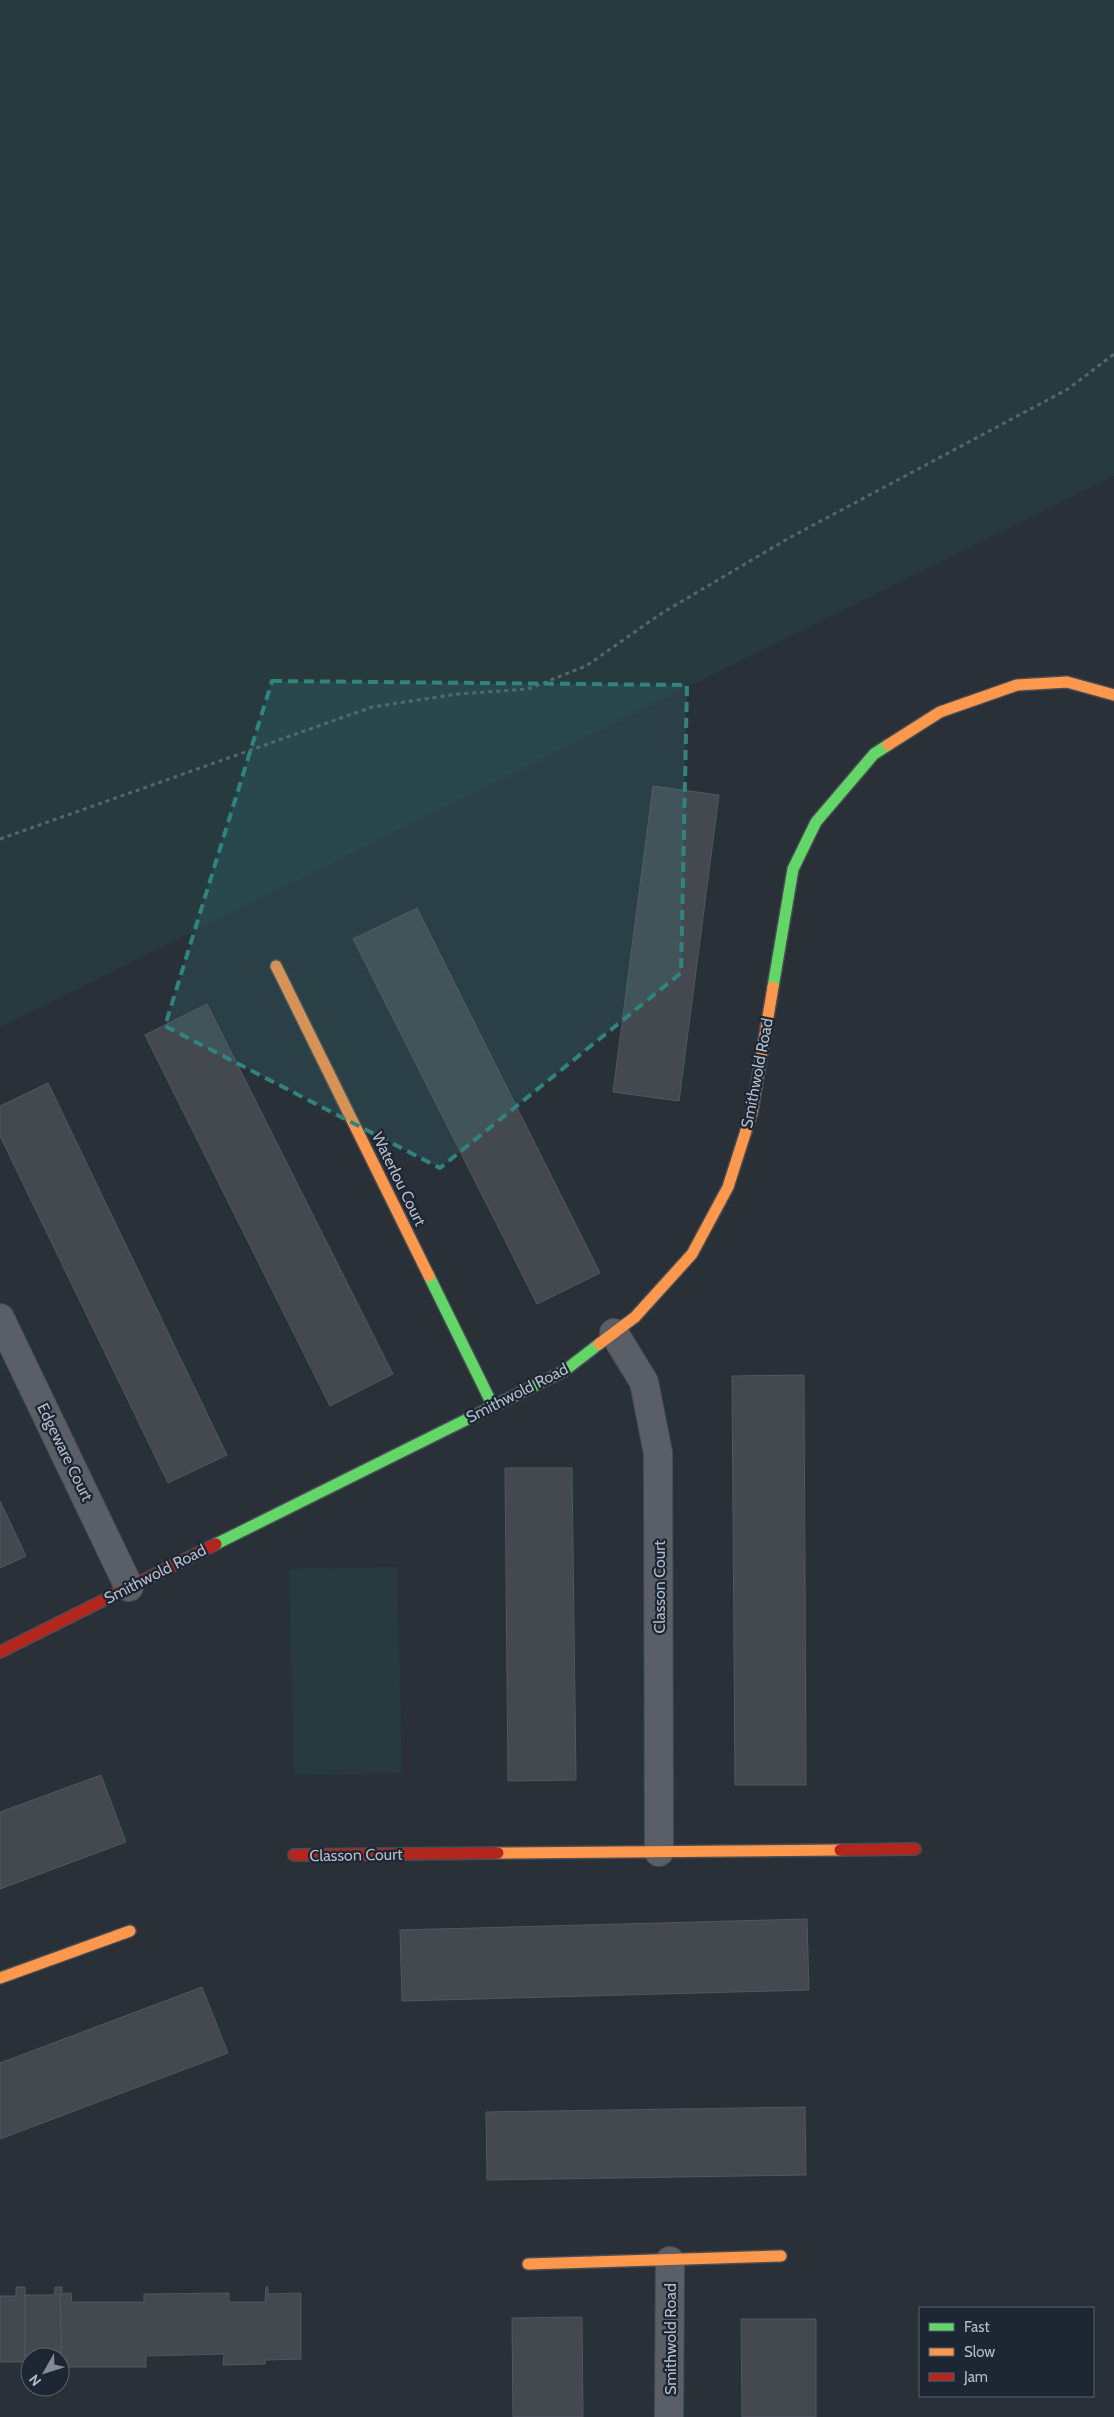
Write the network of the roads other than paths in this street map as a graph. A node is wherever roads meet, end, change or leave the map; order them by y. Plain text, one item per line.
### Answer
1 (1114, 695) edge
2 (276, 966) dead end
3 (0, 1318) edge
4 (614, 1333) junction
5 (493, 1406) junction
6 (129, 1587) junction
7 (0, 1652) edge
8 (915, 1849) dead end
9 (659, 1852) junction
10 (294, 1855) dead end
11 (130, 1931) dead end
12 (0, 1978) edge
13 (781, 2256) dead end
14 (670, 2261) junction
15 (528, 2264) dead end
16 (669, 2417) edge

1 - 4 street, Smithwold Road
2 - 5 street, Waterlou Court
3 - 6 street, Edgeware Court
4 - 5 street, Smithwold Road
4 - 9 street, Classon Court
5 - 6 street, Smithwold Road
6 - 7 street, Smithwold Road
8 - 9 street, Classon Court
9 - 10 street, Classon Court
11 - 12 street
13 - 14 street, Smithwold Road
14 - 15 street, Smithwold Road
14 - 16 street, Smithwold Road

